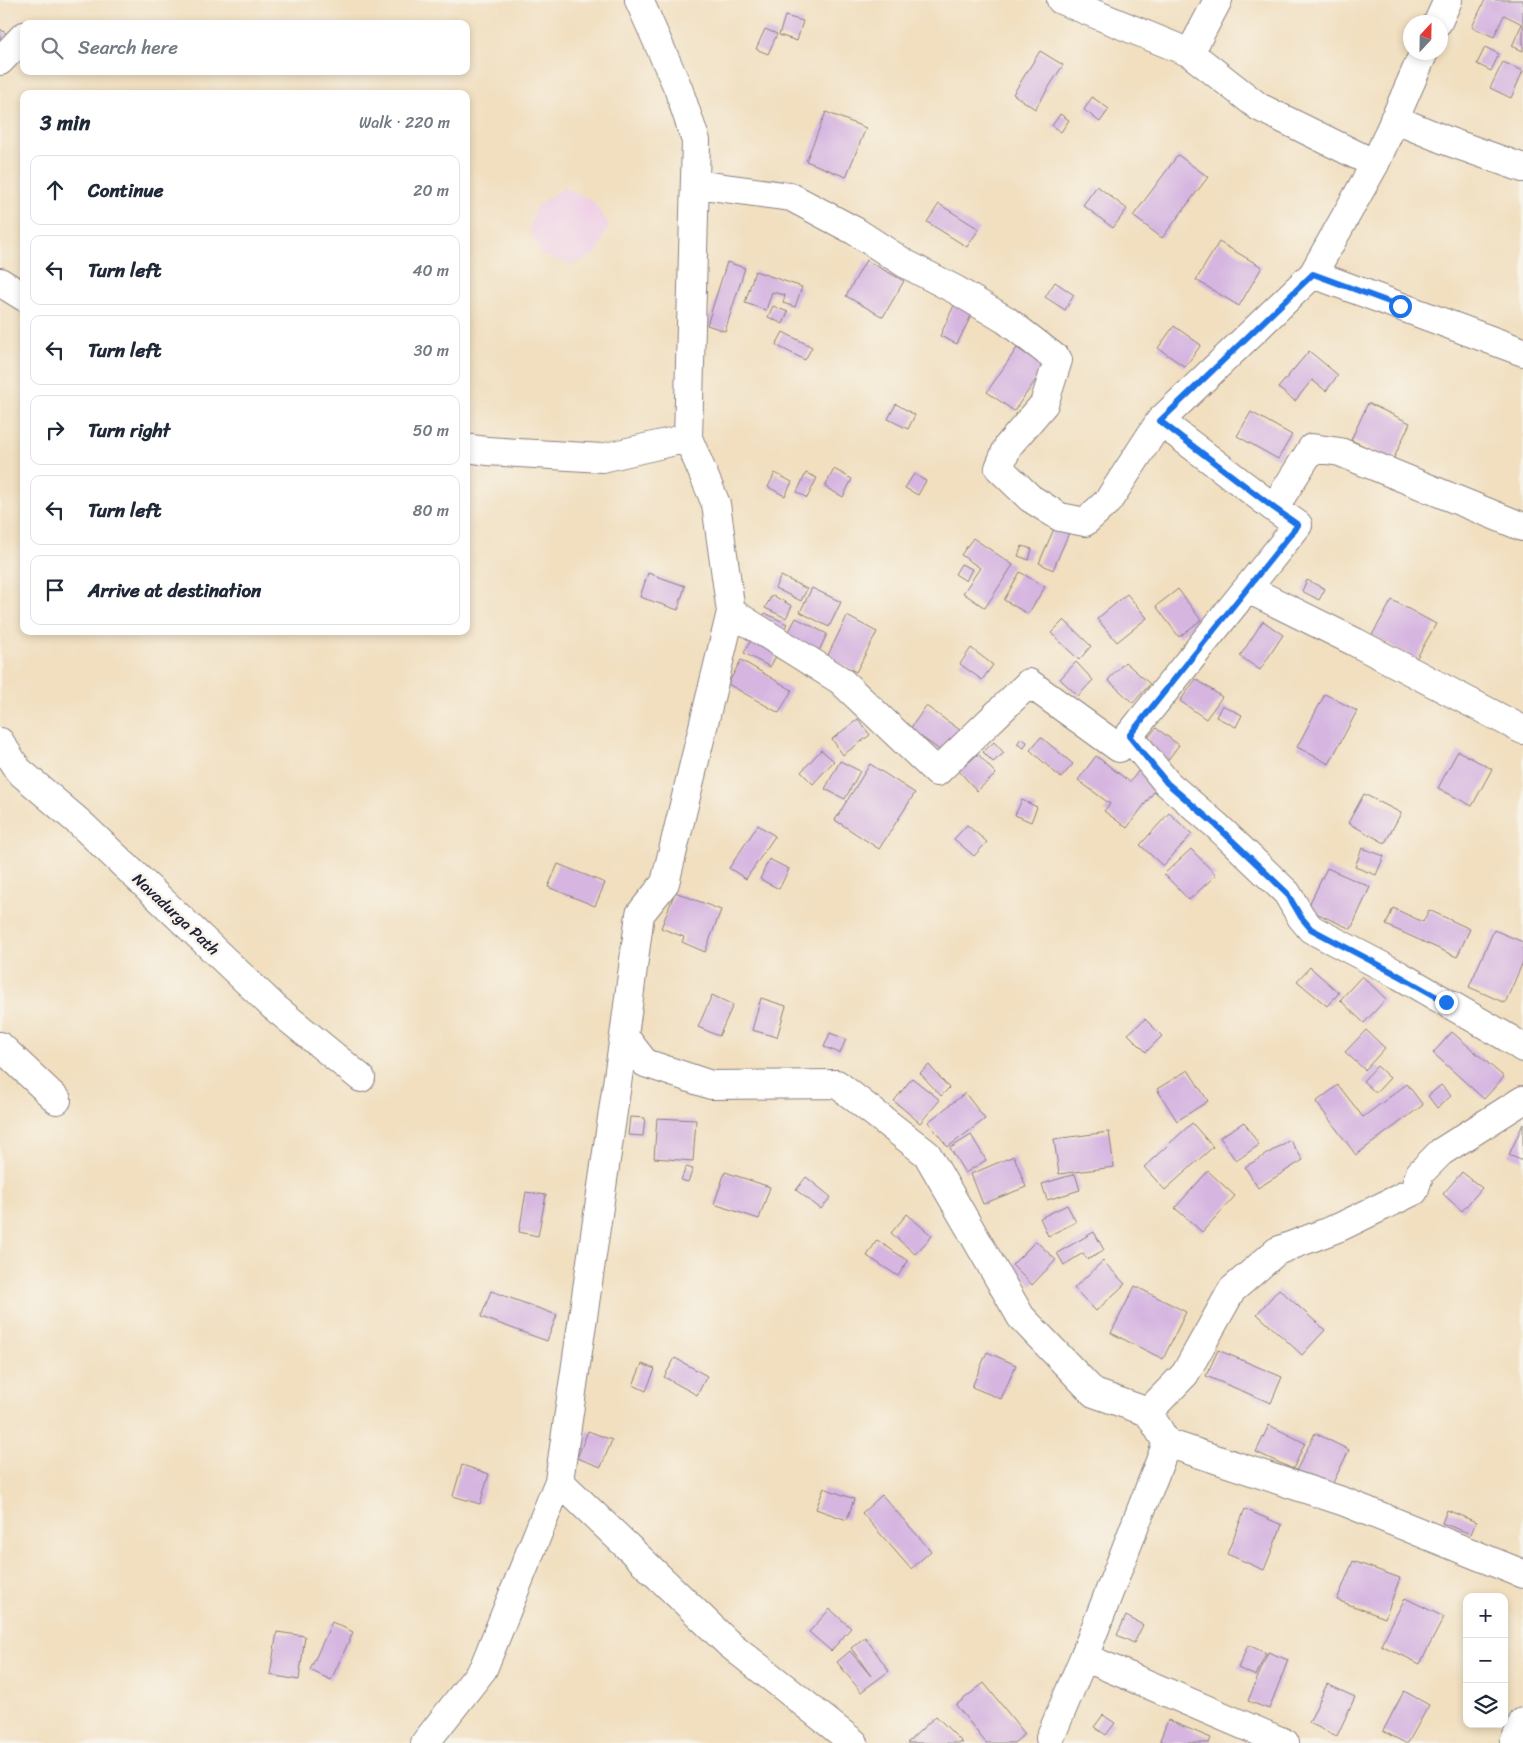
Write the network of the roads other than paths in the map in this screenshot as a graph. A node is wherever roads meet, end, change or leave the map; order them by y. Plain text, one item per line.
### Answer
1 (639, 0) edge
2 (1061, 0) edge
3 (1218, 0) edge
4 (1448, 0) edge
5 (1441, 15) edge
6 (20, 40) edge
7 (1190, 53) junction
8 (1420, 60) edge
9 (0, 61) edge
10 (1394, 118) junction
11 (1375, 164) junction
12 (1523, 168) edge
13 (695, 184) junction
14 (1313, 274) junction
15 (0, 282) edge
16 (20, 294) edge
17 (1523, 352) edge
18 (1160, 421) junction
19 (688, 438) junction
20 (470, 449) edge
21 (1274, 508) junction
22 (1523, 527) edge
23 (1248, 589) junction
24 (732, 612) junction
25 (1523, 730) edge
26 (1129, 736) junction
27 (0, 742) edge
28 (624, 1036) junction
29 (0, 1046) edge
30 (1523, 1048) edge
31 (361, 1078) dead end
32 (57, 1100) dead end
33 (1523, 1100) edge
34 (1148, 1412) junction
35 (1167, 1443) junction
36 (559, 1481) junction
37 (1523, 1574) edge
38 (1084, 1657) junction
39 (1523, 1722) edge
40 (1050, 1738) dead end
41 (425, 1743) edge
42 (854, 1743) edge
43 (1285, 1743) edge
44 (1514, 1743) edge

1 - 13 street
2 - 7 street
3 - 7 street
4 - 5 street
6 - 9 street
7 - 11 street
8 - 10 street
10 - 11 street
10 - 12 street
11 - 14 street
13 - 18 street
13 - 19 street
14 - 17 street
14 - 18 street
15 - 16 street
18 - 21 street
19 - 20 street
19 - 24 street
21 - 22 street
21 - 23 street
23 - 25 street
23 - 26 street
24 - 26 street
24 - 28 street
26 - 30 street
27 - 31 street, Navadurga Path
28 - 34 street
28 - 36 street
29 - 32 street
33 - 34 street
34 - 35 street
35 - 37 street
35 - 38 street
36 - 41 street
36 - 42 street
38 - 40 street
38 - 43 street
39 - 44 street

